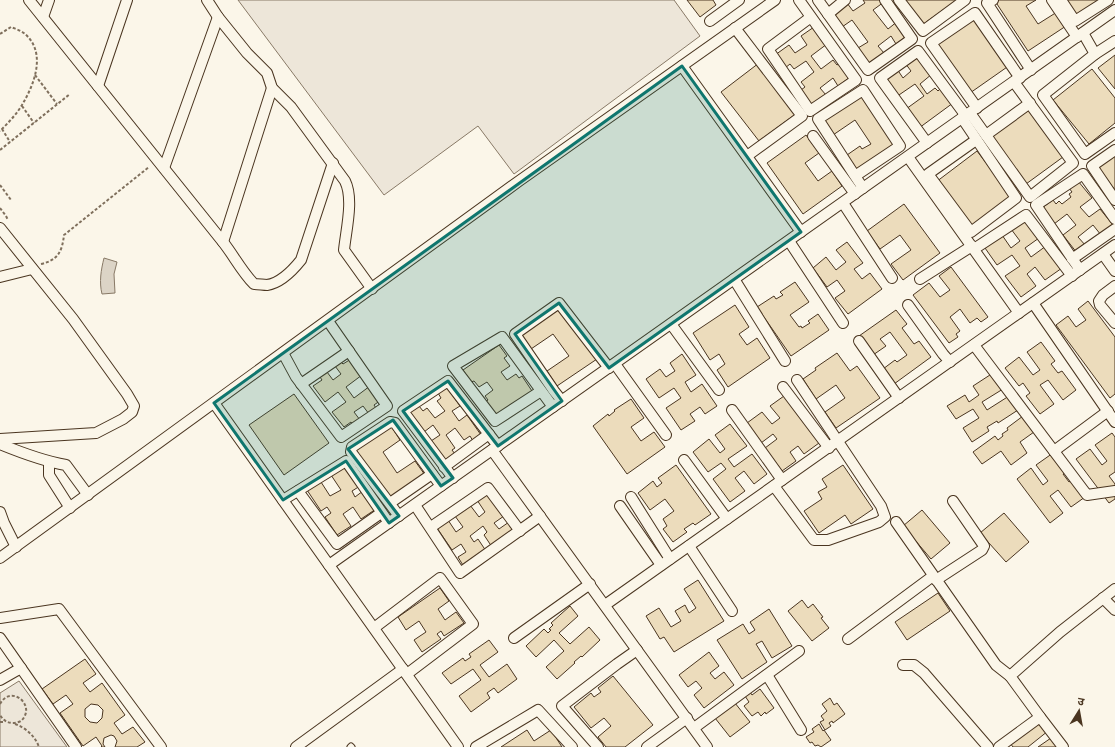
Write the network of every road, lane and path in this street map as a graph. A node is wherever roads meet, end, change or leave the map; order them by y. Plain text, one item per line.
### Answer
1 (29, 0) edge
2 (49, 0) edge
3 (127, 0) edge
4 (207, 0) edge
5 (740, 0) edge
6 (775, 0) edge
7 (799, 0) edge
8 (818, 0) edge
9 (846, 0) edge
10 (885, 0) edge
11 (899, 0) edge
12 (965, 0) edge
13 (993, 0) edge
14 (1052, 0) edge
15 (1060, 0) edge
16 (1108, 0) edge
17 (1115, 10) edge
18 (828, 14) junction
19 (43, 17) junction
20 (811, 17) junction
21 (218, 18) junction
22 (710, 21) dead end
23 (735, 28) junction
24 (0, 34) edge
25 (1080, 35) junction
26 (1115, 41) edge
27 (1095, 54) junction
28 (682, 66) junction
29 (1031, 70) junction
30 (35, 75) junction
31 (1017, 80) junction
32 (98, 86) junction
33 (272, 88) junction
34 (70, 94) dead end
35 (1030, 103) junction
36 (57, 104) junction
37 (22, 106) junction
38 (969, 114) junction
39 (34, 123) junction
40 (1, 130) edge
41 (1115, 132) edge
42 (986, 135) junction
43 (813, 136) dead end
44 (976, 140) junction
45 (10, 142) junction
46 (927, 143) junction
47 (0, 150) edge
48 (1115, 150) edge
49 (747, 156) junction
50 (908, 157) junction
51 (333, 163) junction
52 (161, 164) junction
53 (855, 176) junction
54 (0, 185) edge
55 (859, 191) junction
56 (11, 200) dead end
57 (1115, 200) edge
58 (843, 203) junction
59 (1115, 219) edge
60 (0, 228) edge
61 (1115, 229) edge
62 (800, 232) junction
63 (789, 241) junction
64 (223, 242) junction
65 (1115, 246) edge
66 (973, 247) junction
67 (1103, 254) junction
68 (1072, 259) junction
69 (30, 266) junction
70 (1115, 272) edge
71 (1076, 273) junction
72 (0, 277) edge
73 (892, 278) dead end
74 (734, 279) junction
75 (920, 279) dead end
76 (1115, 286) edge
77 (372, 289) junction
78 (1033, 303) junction
79 (908, 305) dead end
80 (1020, 313) junction
81 (328, 321) junction
82 (1115, 322) edge
83 (843, 323) dead end
84 (671, 324) junction
85 (859, 341) dead end
86 (974, 345) junction
87 (349, 351) junction
88 (283, 353) junction
89 (785, 361) dead end
90 (950, 362) junction
91 (612, 366) junction
92 (797, 380) dead end
93 (301, 384) junction
94 (783, 387) dead end
95 (719, 390) dead end
96 (541, 391) junction
97 (899, 398) junction
98 (562, 401) junction
99 (214, 403) junction
100 (553, 407) junction
101 (732, 410) dead end
102 (1108, 411) junction
103 (1115, 422) edge
104 (489, 434) junction
105 (666, 435) dead end
106 (0, 439) edge
107 (838, 441) junction
108 (0, 444) edge
109 (495, 448) junction
110 (829, 448) junction
111 (1054, 451) junction
112 (684, 460) dead end
113 (49, 462) junction
114 (444, 467) junction
115 (432, 474) junction
116 (453, 478) junction
117 (778, 483) junction
118 (441, 486) junction
119 (298, 491) junction
120 (1115, 491) edge
121 (88, 495) junction
122 (631, 497) dead end
123 (283, 500) junction
124 (953, 501) dead end
125 (390, 503) junction
126 (415, 504) junction
127 (620, 506) dead end
128 (70, 508) junction
129 (0, 512) edge
130 (381, 513) junction
131 (399, 516) junction
132 (540, 516) junction
133 (728, 519) junction
134 (896, 522) dead end
135 (389, 523) junction
136 (431, 527) junction
137 (520, 531) junction
138 (16, 546) junction
139 (689, 546) junction
140 (0, 558) edge
141 (666, 562) junction
142 (329, 565) junction
143 (934, 578) junction
144 (590, 584) junction
145 (1115, 589) edge
146 (1103, 598) junction
147 (605, 605) junction
148 (1115, 610) edge
149 (732, 611) dead end
150 (0, 618) edge
151 (374, 628) junction
152 (0, 638) edge
153 (514, 638) dead end
154 (848, 639) dead end
155 (637, 650) junction
156 (799, 651) dead end
157 (903, 665) dead end
158 (21, 668) junction
159 (405, 672) junction
160 (767, 675) junction
161 (1010, 676) junction
162 (0, 680) edge
163 (0, 704) edge
164 (0, 715) edge
165 (1040, 717) junction
166 (686, 718) junction
167 (0, 722) edge
168 (10, 722) junction
169 (694, 728) junction
170 (801, 730) dead end
171 (39, 747) edge
172 (76, 747) edge
173 (161, 747) edge
174 (296, 747) edge
175 (458, 747) edge
176 (476, 747) edge
177 (572, 747) edge
178 (598, 747) edge
179 (647, 747) edge
180 (707, 747) edge
181 (988, 747) edge
182 (999, 747) edge
183 (1064, 747) edge

1 - 19 street
2 - 19 street
3 - 32 street
4 - 21 street
5 - 22 street
6 - 23 street
7 - 20 street
8 - 18 street
9 - 18 street
10 - 18 street
11 - 12 street
13 - 29 street
14 - 25 street
15 - 16 street
17 - 25 street
19 - 32 street
20 - 20 street
21 - 33 street
21 - 52 street
23 - 28 street
23 - 49 street
24 - 30 path
25 - 27 street
25 - 29 street
26 - 27 street
27 - 41 street
28 - 49 street
28 - 77 street
29 - 31 street
30 - 36 path
30 - 37 path
31 - 35 street
31 - 38 street
31 - 38 street
32 - 52 street
33 - 51 street
33 - 64 street
34 - 36 path
35 - 42 street
35 - 42 street
36 - 39 path
37 - 39 path
37 - 40 path
38 - 42 street
38 - 44 street
38 - 46 street
38 - 46 street
39 - 45 path
40 - 45 path
43 - 55 street
44 - 44 street
45 - 47 path
46 - 50 street
48 - 57 street
49 - 62 street
50 - 55 street
50 - 66 street
51 - 64 street
51 - 77 street
52 - 64 street
52 - 69 path
53 - 53 street
53 - 55 street
54 - 56 path
55 - 58 street
58 - 62 street
58 - 73 street
59 - 68 street
60 - 69 street
61 - 68 street
62 - 63 street
63 - 74 street
63 - 83 street
65 - 67 street
66 - 71 street
66 - 75 street
66 - 80 street
67 - 70 street
67 - 71 street
68 - 71 street
69 - 72 street
69 - 106 street
71 - 78 street
74 - 84 street
74 - 89 street
76 - 82 street
77 - 81 street
78 - 80 street
78 - 102 street
79 - 90 street
80 - 86 street
81 - 87 street
81 - 88 street
84 - 91 street
84 - 95 street
85 - 97 street
86 - 90 street
86 - 111 street
87 - 93 street
87 - 93 street
88 - 93 street
88 - 99 street
90 - 97 street
91 - 98 street
91 - 98 street
91 - 105 street
92 - 107 street
94 - 110 street
96 - 96 street
96 - 100 street
97 - 107 street
98 - 100 street
99 - 121 street
99 - 123 street
100 - 109 street
101 - 117 street
102 - 103 street
102 - 111 street
104 - 109 street
104 - 114 street
104 - 114 street
107 - 110 street
107 - 117 street
108 - 113 street
109 - 116 street
109 - 132 street
110 - 117 street
111 - 120 street
112 - 133 street
113 - 121 street
113 - 128 street
114 - 116 street
115 - 118 street
115 - 125 street
115 - 125 street
116 - 118 street
117 - 133 street
118 - 126 street
119 - 123 street
119 - 130 street
119 - 130 street
121 - 128 street
122 - 141 street
123 - 142 street
124 - 143 street
125 - 131 street
126 - 131 street
126 - 136 street
127 - 141 street
128 - 138 street
129 - 138 street
130 - 135 street
131 - 135 street
132 - 137 street
132 - 144 street
133 - 139 street
134 - 143 street
135 - 142 street
136 - 137 street
136 - 137 street
138 - 140 street
139 - 141 street
139 - 149 street
141 - 147 street
142 - 151 street
143 - 154 street
143 - 161 street
144 - 147 street
144 - 153 street
145 - 146 street
146 - 148 street
146 - 161 street
147 - 155 street
150 - 173 street
151 - 159 street
151 - 159 street
152 - 158 street
155 - 166 street
155 - 178 street
156 - 160 street
157 - 181 street
158 - 162 street
158 - 172 street
159 - 174 street
159 - 175 street
160 - 169 street
160 - 170 street
161 - 165 street
163 - 168 path
164 - 168 path
165 - 182 street
165 - 183 street
166 - 169 street
166 - 179 street
167 - 168 path
168 - 171 path
169 - 180 street
176 - 177 street

